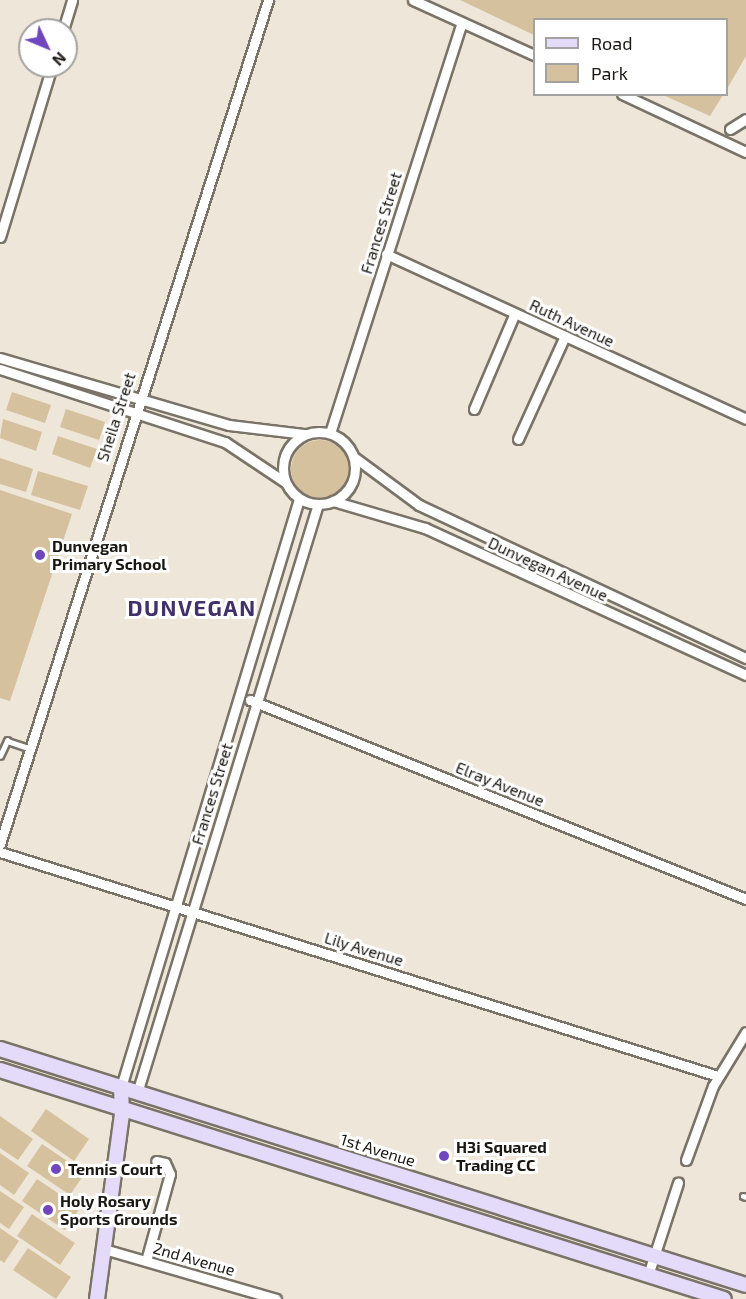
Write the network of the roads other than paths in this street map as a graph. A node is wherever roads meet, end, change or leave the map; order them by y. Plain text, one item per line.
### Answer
1 (72, 0) edge
2 (268, 0) edge
3 (413, 0) edge
4 (67, 18) edge
5 (462, 22) junction
6 (533, 55) edge
7 (48, 78) edge
8 (626, 96) edge
9 (746, 119) edge
10 (730, 129) dead end
11 (746, 152) edge
12 (0, 237) edge
13 (386, 254) junction
14 (515, 313) junction
15 (565, 336) junction
16 (0, 357) edge
17 (0, 369) edge
18 (138, 398) junction
19 (474, 409) dead end
20 (133, 412) junction
21 (746, 419) edge
22 (229, 425) junction
23 (330, 433) junction
24 (305, 434) junction
25 (518, 439) dead end
26 (225, 442) junction
27 (354, 457) junction
28 (285, 482) junction
29 (299, 499) junction
30 (333, 501) junction
31 (318, 504) junction
32 (419, 505) junction
33 (409, 522) junction
34 (494, 540) junction
35 (486, 557) junction
36 (578, 579) junction
37 (570, 595) junction
38 (653, 614) junction
39 (646, 630) junction
40 (746, 658) edge
41 (746, 675) edge
42 (242, 697) junction
43 (256, 703) junction
44 (29, 748) junction
45 (0, 756) edge
46 (0, 844) edge
47 (0, 852) edge
48 (746, 899) edge
49 (178, 906) junction
50 (192, 911) junction
51 (746, 1032) edge
52 (0, 1049) edge
53 (0, 1070) edge
54 (718, 1076) junction
55 (120, 1087) junction
56 (137, 1093) junction
57 (122, 1110) junction
58 (229, 1120) junction
59 (223, 1142) junction
60 (686, 1160) dead end
61 (156, 1161) dead end
62 (678, 1183) dead end
63 (469, 1196) junction
64 (462, 1214) junction
65 (104, 1249) junction
66 (655, 1254) junction
67 (146, 1261) junction
68 (649, 1272) junction
69 (746, 1282) edge
70 (97, 1299) edge
71 (276, 1299) edge
72 (724, 1299) edge

1 - 4 street
2 - 18 street, Sheila Street
3 - 5 street
5 - 6 street
5 - 13 street, Frances Street
7 - 12 street
8 - 11 street
9 - 10 street
13 - 14 street, Ruth Avenue
13 - 23 street, Frances Street
14 - 15 street, Ruth Avenue
14 - 19 street
15 - 21 street, Ruth Avenue
15 - 25 street
16 - 18 street
17 - 20 street
18 - 20 street, Sheila Street
18 - 22 street
20 - 26 street
20 - 44 street, Sheila Street
22 - 24 street
22 - 26 street
23 - 24 street
23 - 27 street
24 - 28 street
26 - 28 street
27 - 30 street
27 - 32 street, Dunvegan Avenue
28 - 29 street
29 - 31 street
29 - 42 street, Frances Street
30 - 31 street
30 - 33 street, Dunvegan Avenue
31 - 43 street, Frances Street
32 - 33 street
32 - 34 street, Dunvegan Avenue
33 - 35 street, Dunvegan Avenue
34 - 35 street
34 - 36 street, Dunvegan Avenue
35 - 37 street, Dunvegan Avenue
36 - 37 street
36 - 38 street, Dunvegan Avenue
37 - 39 street, Dunvegan Avenue
38 - 39 street
38 - 40 street, Dunvegan Avenue
39 - 41 street, Dunvegan Avenue
42 - 43 street, Elray Avenue
42 - 49 street, Frances Street
43 - 48 street, Elray Avenue
43 - 50 street, Frances Street
44 - 45 lane
44 - 46 street, Sheila Street
47 - 49 street, Lily Avenue
49 - 50 street, Lily Avenue
49 - 55 street, Frances Street
50 - 54 street, Lily Avenue
50 - 56 street, Frances Street
51 - 54 street
52 - 55 main road, 1st Avenue
53 - 57 main road
54 - 60 street
55 - 56 main road, 1st Avenue
55 - 57 main road
56 - 57 main road
56 - 58 main road, 1st Avenue
57 - 59 main road
57 - 65 main road
58 - 59 main road
58 - 63 main road, 1st Avenue
59 - 64 main road
61 - 67 street
62 - 66 street
63 - 64 main road
63 - 66 main road, 1st Avenue
64 - 68 main road
65 - 67 street, 2nd Avenue
65 - 70 main road
66 - 68 street
66 - 69 main road, 1st Avenue
67 - 71 street, 2nd Avenue
68 - 72 main road

